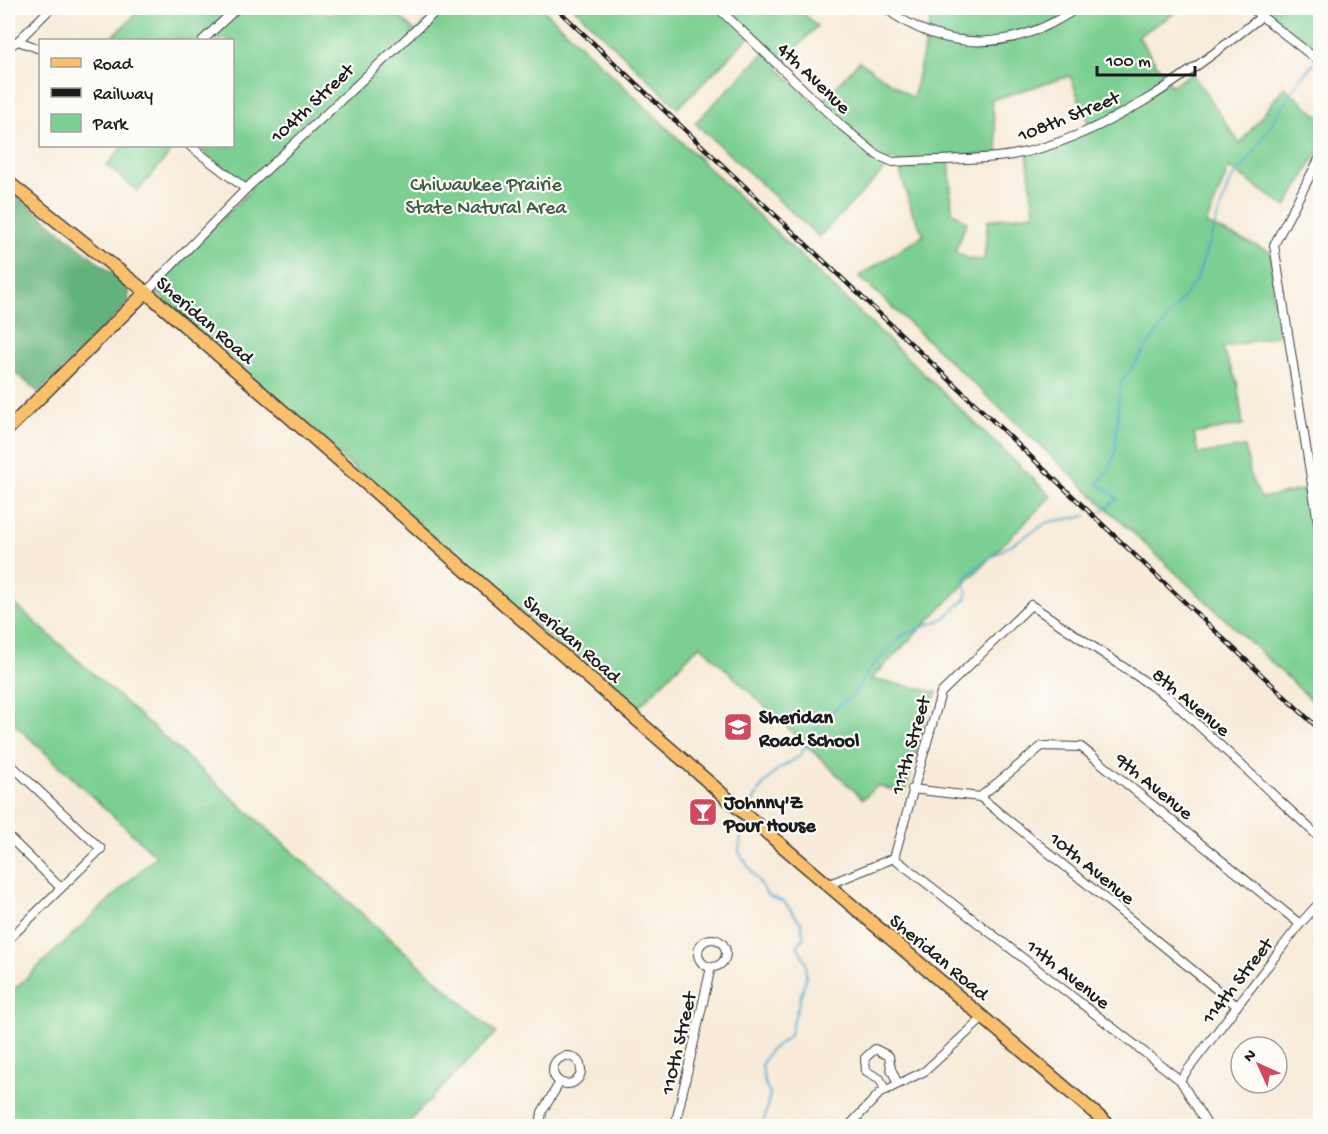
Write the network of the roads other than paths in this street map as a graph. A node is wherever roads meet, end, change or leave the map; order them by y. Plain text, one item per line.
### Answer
1 (51, 8) edge
2 (237, 8) edge
3 (439, 8) edge
4 (718, 8) edge
5 (885, 8) edge
6 (1077, 8) edge
7 (1251, 8) edge
8 (1262, 16) junction
9 (204, 39) edge
10 (18, 40) junction
11 (8, 47) edge
12 (39, 49) edge
13 (1320, 62) edge
14 (191, 147) edge
15 (894, 162) joint
16 (1319, 163) edge
17 (8, 182) edge
18 (246, 189) junction
19 (146, 292) junction
20 (8, 429) edge
21 (1320, 535) edge
22 (1031, 605) joint
23 (8, 762) edge
24 (912, 789) junction
25 (981, 797) junction
26 (8, 836) edge
27 (1320, 837) edge
28 (894, 858) junction
29 (827, 885) junction
30 (62, 888) junction
31 (1320, 902) edge
32 (1300, 924) junction
33 (8, 938) edge
34 (711, 967) dead end
35 (1237, 1006) junction
36 (983, 1018) junction
37 (1180, 1080) junction
38 (560, 1082) dead end
39 (898, 1084) junction
40 (885, 1090) junction
41 (540, 1126) edge
42 (675, 1126) edge
43 (849, 1126) edge
44 (1110, 1126) edge
45 (1208, 1126) edge

1 - 10 street
2 - 9 street
3 - 18 street, 104th Street
4 - 15 street, 4th Avenue
5 - 6 street
7 - 8 street
8 - 13 street
8 - 15 street, 108th Street
10 - 11 street
10 - 12 street
14 - 18 street
16 - 21 street
17 - 19 main road, Sheridan Road
18 - 19 street, 104th Street
19 - 20 main road, 104th Street
19 - 29 main road, Sheridan Road
22 - 24 street, 111th Street
22 - 27 street, 8th Avenue
23 - 30 street
24 - 25 street
24 - 28 street, 111th Street
25 - 32 street, 9th Avenue
25 - 35 street, 10th Avenue
26 - 30 street
28 - 29 street
28 - 37 street, 11th Avenue
29 - 36 main road, Sheridan Road
30 - 33 street
31 - 32 street, 114th Street
32 - 35 street, 114th Street
34 - 42 street, 110th Street
35 - 37 street, 114th Street
36 - 39 street
36 - 44 main road, Sheridan Road
37 - 45 street, 11th Avenue
38 - 41 street
39 - 40 street
39 - 40 street
40 - 43 street

